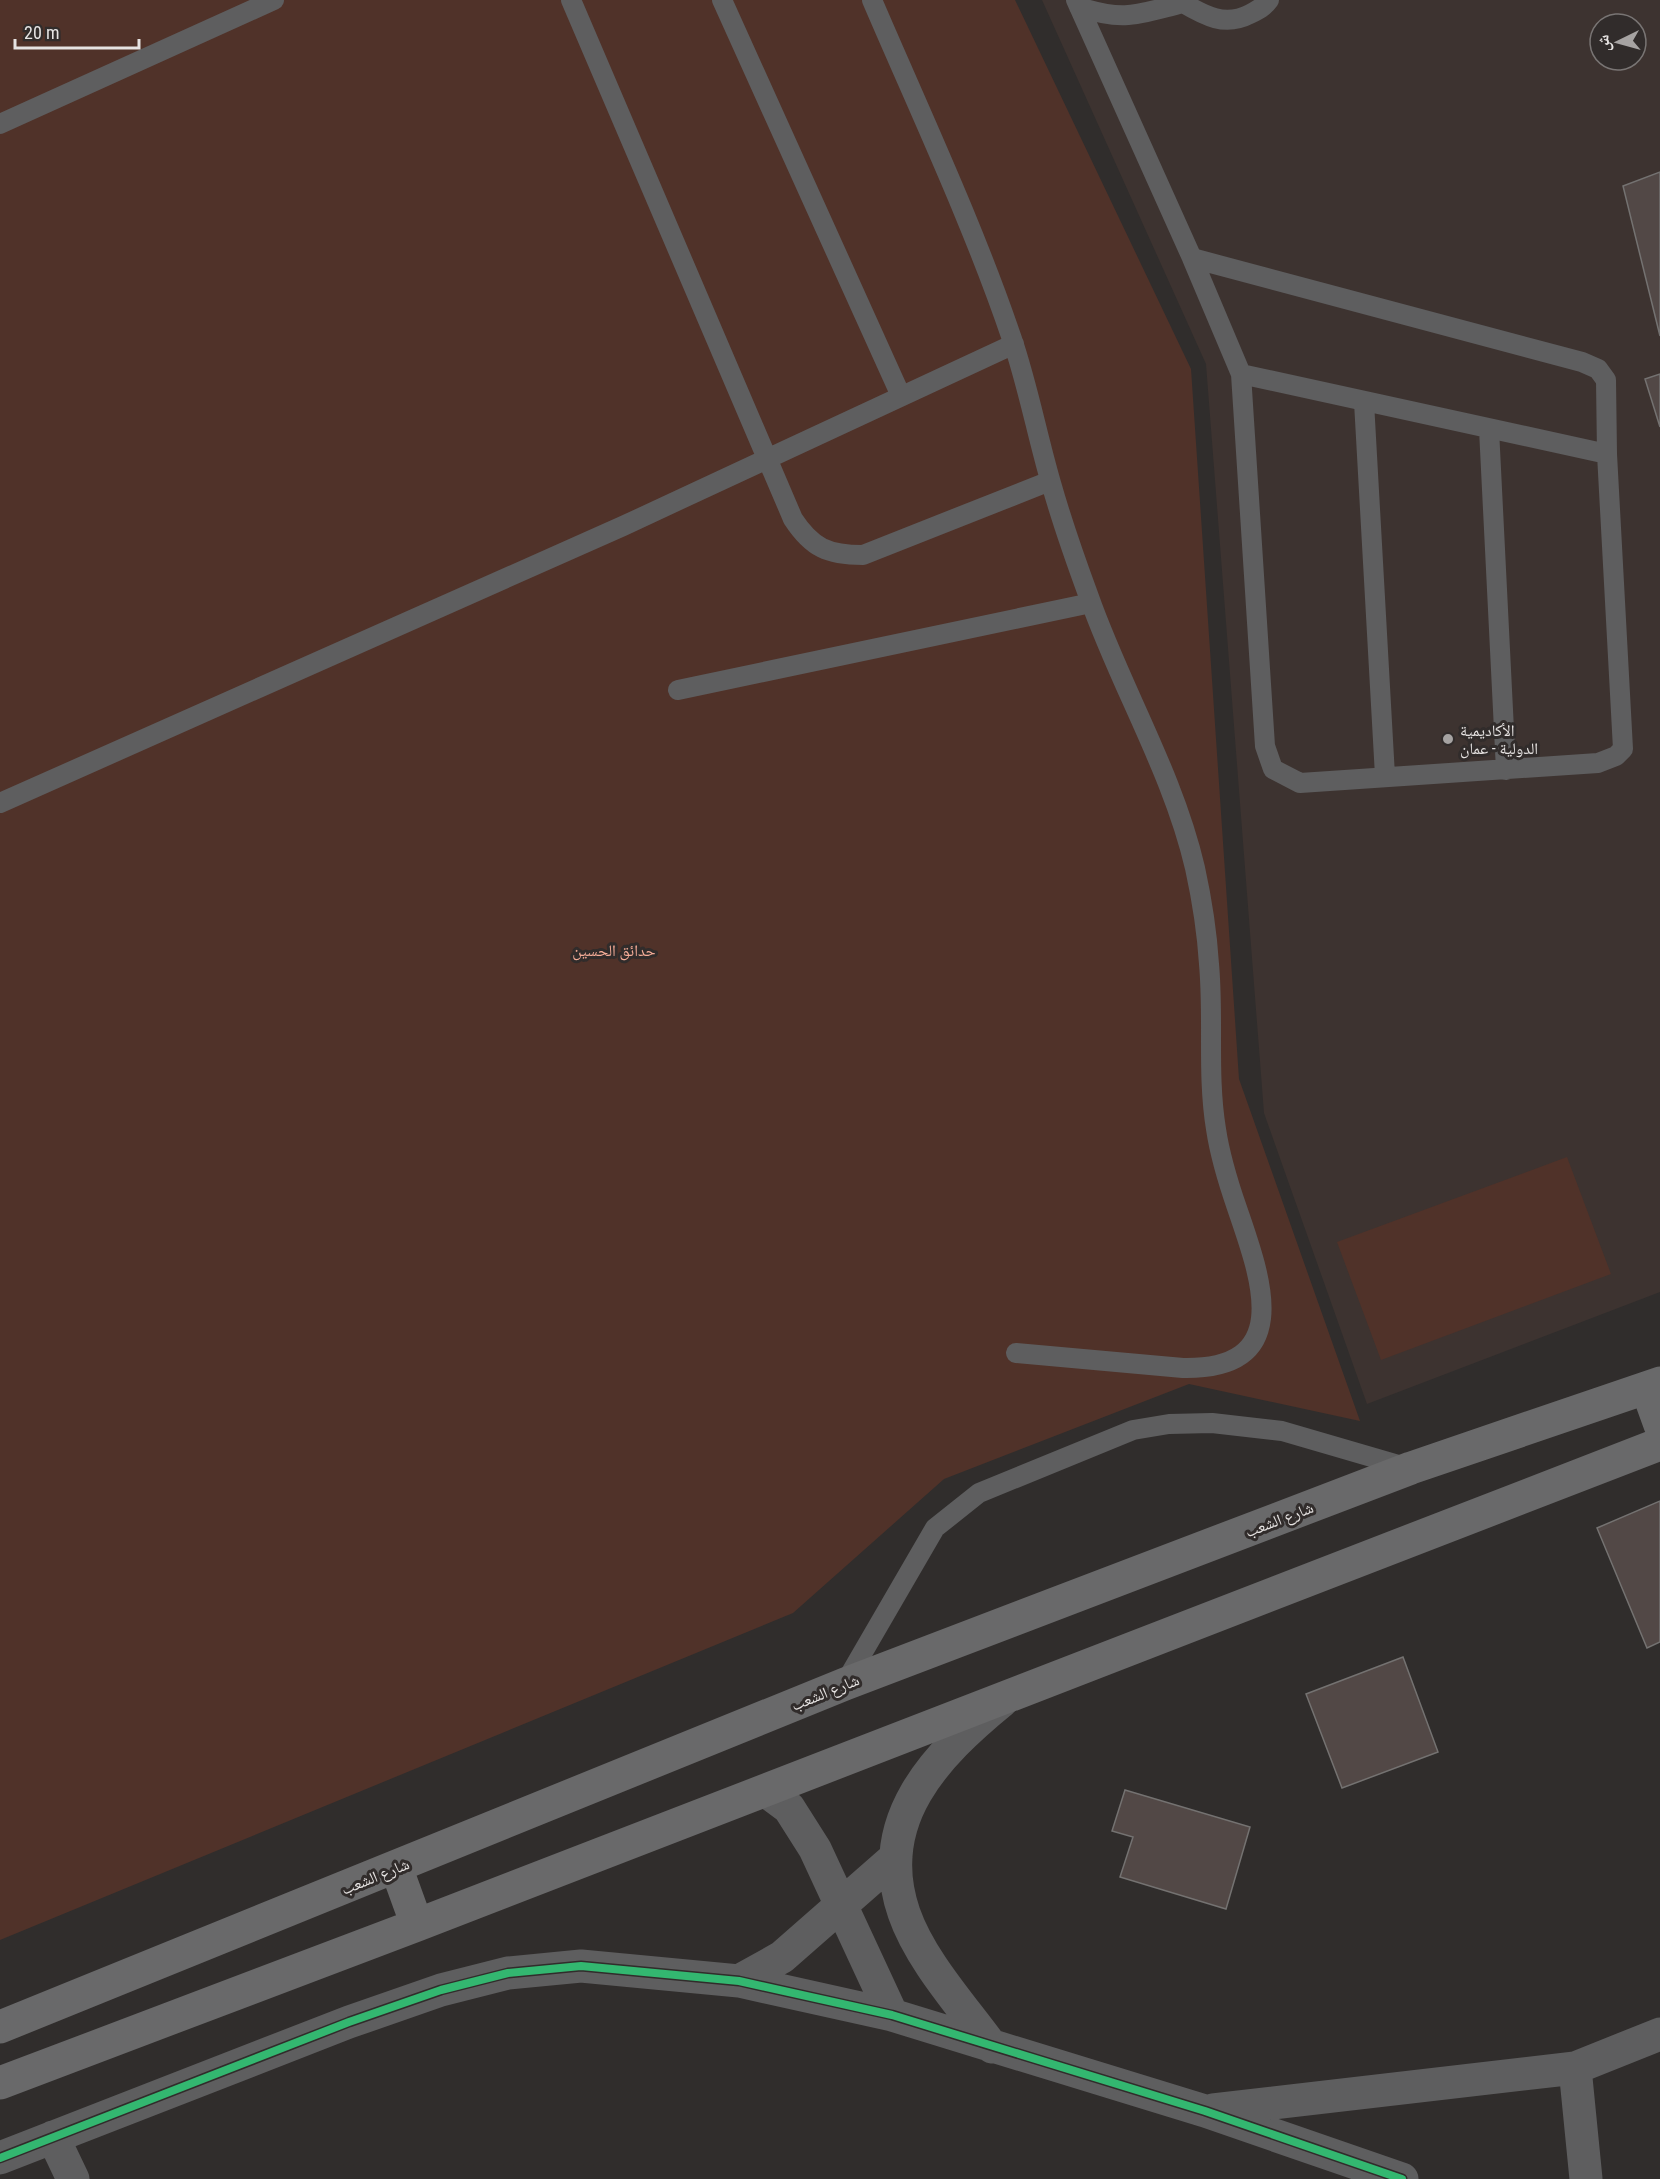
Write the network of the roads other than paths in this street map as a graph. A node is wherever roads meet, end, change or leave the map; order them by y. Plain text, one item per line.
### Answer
1 (274, 0) edge
2 (571, 0) edge
3 (722, 0) edge
4 (873, 0) edge
5 (1269, 0) edge
6 (1078, 3) edge
7 (0, 124) edge
8 (1192, 258) junction
9 (1014, 344) junction
10 (1241, 374) junction
11 (901, 396) junction
12 (1364, 402) junction
13 (1489, 429) junction
14 (1607, 454) junction
15 (767, 459) junction
16 (1050, 481) junction
17 (1091, 603) junction
18 (678, 690) dead end
19 (1506, 770) junction
20 (1385, 776) junction
21 (0, 803) edge
22 (1016, 1353) dead end
23 (1653, 1386) edge
24 (1660, 1425) edge
25 (1660, 1444) edge
26 (1412, 1468) junction
27 (844, 1684) junction
28 (1008, 1696) junction
29 (766, 1791) junction
30 (896, 1857) junction
31 (396, 1868) junction
32 (842, 1904) junction
33 (417, 1925) junction
34 (739, 1981) junction
35 (892, 2015) junction
36 (0, 2027) edge
37 (1660, 2034) edge
38 (992, 2047) junction
39 (1575, 2068) junction
40 (0, 2083) edge
41 (1205, 2111) junction
42 (53, 2137) junction
43 (0, 2158) edge
44 (73, 2179) edge
45 (1402, 2179) edge
46 (1586, 2179) edge

1 - 7 lane
2 - 15 lane
3 - 11 lane
4 - 9 lane
5 - 6 lane
6 - 8 lane
8 - 10 lane
8 - 14 lane
9 - 11 lane
9 - 16 lane
10 - 12 lane
10 - 20 lane
11 - 15 lane
12 - 13 lane
12 - 20 lane
13 - 14 lane
13 - 19 lane
14 - 19 lane
15 - 16 lane
15 - 21 lane
16 - 17 lane
17 - 18 lane
17 - 22 lane
19 - 20 lane
23 - 24 main road
23 - 26 main road, شارع الشعب
25 - 28 main road
26 - 27 main road, شارع الشعب
26 - 27 lane
27 - 31 main road, شارع الشعب
28 - 29 main road
28 - 30 street
29 - 32 street
29 - 33 main road
30 - 32 street
30 - 38 street
31 - 33 main road
31 - 36 main road, شارع الشعب
32 - 34 street
32 - 35 street
33 - 40 main road
34 - 35 street
34 - 42 street
35 - 38 street
37 - 39 street
38 - 41 street
39 - 41 street
39 - 46 street
41 - 45 street
42 - 43 street
42 - 44 street

